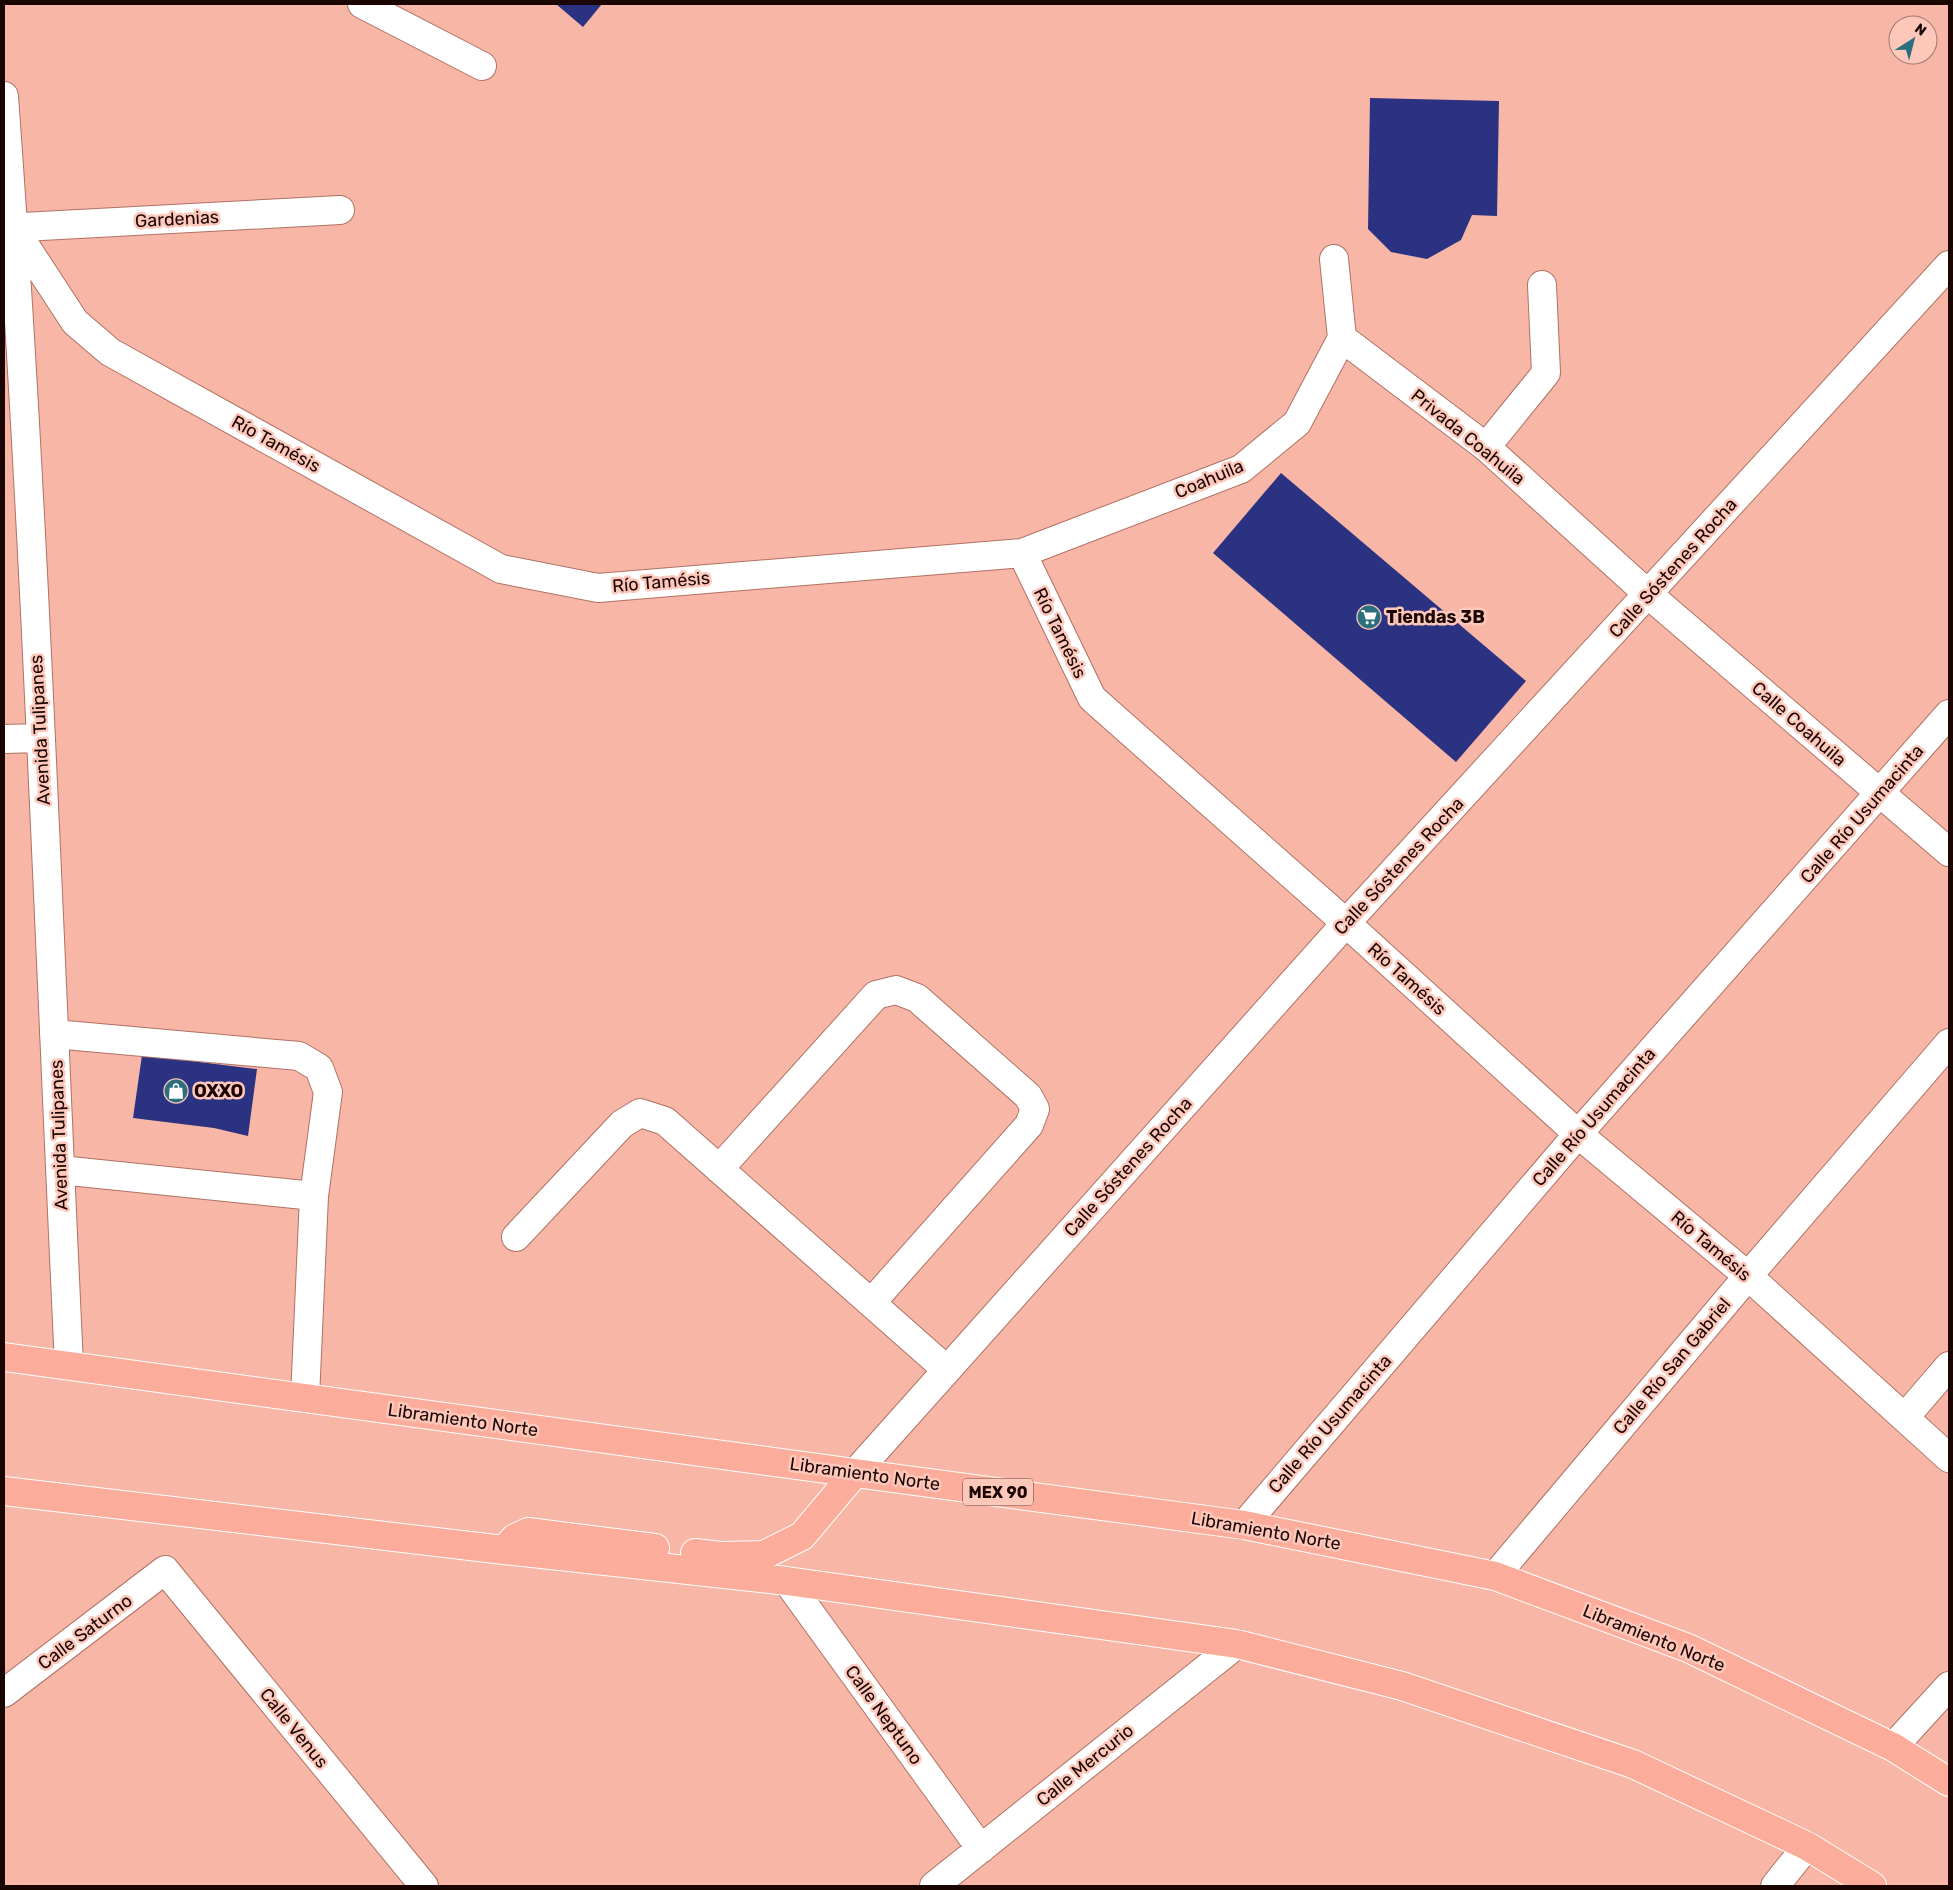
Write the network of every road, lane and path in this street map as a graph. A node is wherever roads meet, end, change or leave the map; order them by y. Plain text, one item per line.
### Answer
1 (362, 4) edge
2 (482, 66) dead end
3 (4, 96) edge
4 (340, 210) dead end
5 (9, 228) edge
6 (1334, 259) dead end
7 (1949, 267) edge
8 (1542, 285) dead end
9 (1342, 338) junction
10 (1486, 447) junction
11 (1022, 553) junction
12 (1648, 595) junction
13 (1949, 714) edge
14 (40, 738) junction
15 (4, 739) edge
16 (1880, 794) junction
17 (1949, 852) edge
18 (1346, 923) junction
19 (54, 1034) junction
20 (1949, 1044) edge
21 (1578, 1134) junction
22 (719, 1169) junction
23 (60, 1170) junction
24 (314, 1196) junction
25 (516, 1237) dead end
26 (1748, 1276) junction
27 (871, 1303) junction
28 (4, 1357) edge
29 (69, 1365) junction
30 (1949, 1366) edge
31 (947, 1370) junction
32 (305, 1398) junction
33 (1905, 1417) junction
34 (1949, 1458) edge
35 (855, 1473) junction
36 (4, 1490) edge
37 (1244, 1525) junction
38 (504, 1550) junction
39 (165, 1570) joint
40 (1495, 1576) junction
41 (787, 1581) junction
42 (1237, 1644) junction
43 (1949, 1686) edge
44 (4, 1693) edge
45 (1893, 1747) junction
46 (1949, 1782) edge
47 (1807, 1846) junction
48 (980, 1849) junction
49 (424, 1886) edge
50 (934, 1886) edge
51 (1775, 1886) edge
52 (1872, 1886) edge

1 - 2 street
3 - 5 street, Avenida Tulipanes
4 - 5 street, Gardenias
5 - 11 street, Río Tamésis
5 - 14 street, Avenida Tulipanes
6 - 9 street
7 - 12 street, Calle Sóstenes Rocha
8 - 10 street
9 - 10 street, Privada Coahuila
9 - 11 street, Coahuila
10 - 12 street, Privada Coahuila
11 - 18 street, Río Tamésis
12 - 16 street, Calle Coahuila
12 - 18 street, Calle Sóstenes Rocha
13 - 16 street, Calle Río Usumacinta
14 - 15 street
14 - 19 street, Avenida Tulipanes
16 - 17 street, Calle Coahuila
16 - 21 street, Calle Río Usumacinta
18 - 21 street, Río Tamésis
18 - 31 street, Calle Sóstenes Rocha
19 - 23 street, Avenida Tulipanes
19 - 24 street
20 - 26 street, Calle Río San Gabriel
21 - 26 street, Río Tamésis
21 - 37 street, Calle Río Usumacinta
22 - 25 street
22 - 27 street
22 - 27 street
23 - 24 street
23 - 29 street, Avenida Tulipanes
24 - 32 street
26 - 33 street, Río Tamésis
26 - 40 street, Calle Río San Gabriel
27 - 31 street
28 - 29 main road, Libramiento Norte / MEX 90
29 - 32 main road, Libramiento Norte / MEX 90
30 - 33 street
31 - 35 street, Calle Sóstenes Rocha
32 - 35 main road, Libramiento Norte / MEX 90
33 - 34 street, Río Tamésis
35 - 37 main road, Libramiento Norte / MEX 90
35 - 38 main road
36 - 38 main road
37 - 40 main road, Libramiento Norte / MEX 90
38 - 41 main road
39 - 44 street, Calle Saturno
39 - 49 street, Calle Venus
40 - 45 main road, Libramiento Norte / MEX 90
41 - 42 main road
41 - 48 street, Calle Neptuno
42 - 47 main road
42 - 48 street, Calle Mercurio
43 - 45 street
45 - 46 main road, Libramiento Norte / MEX 90
47 - 51 street
47 - 52 main road
48 - 50 street, Calle Mercurio

